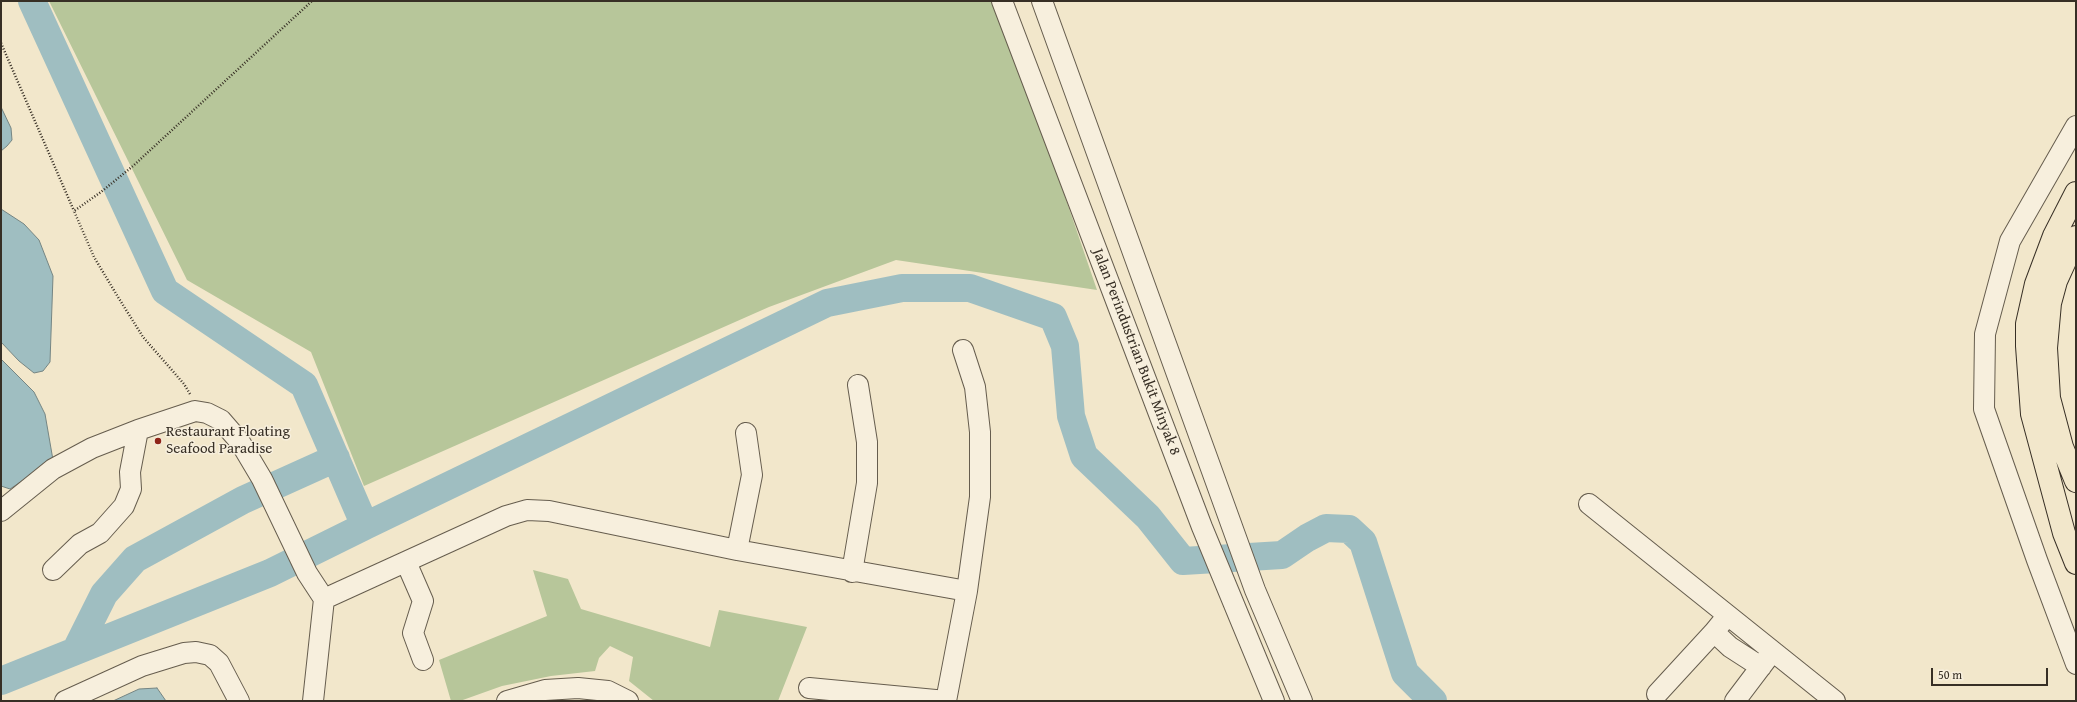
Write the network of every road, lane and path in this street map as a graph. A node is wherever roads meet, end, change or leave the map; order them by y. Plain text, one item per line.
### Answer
1 (312, 1) edge
2 (1042, 1) edge
3 (1007, 3) edge
4 (1, 43) edge
5 (2076, 126) edge
6 (2076, 193) edge
7 (74, 211) junction
8 (2076, 237) edge
9 (963, 350) dead end
10 (858, 385) dead end
11 (195, 411) junction
12 (138, 430) junction
13 (746, 433) dead end
14 (2076, 481) edge
15 (1589, 504) dead end
16 (1, 511) edge
17 (737, 550) junction
18 (406, 562) junction
19 (2076, 563) edge
20 (53, 570) dead end
21 (852, 572) junction
22 (967, 592) junction
23 (324, 599) junction
24 (1728, 615) junction
25 (1714, 632) junction
26 (1773, 651) junction
27 (423, 660) dead end
28 (2076, 664) edge
29 (1761, 667) junction
30 (809, 688) dead end
31 (1657, 694) dead end
32 (65, 701) edge
33 (239, 701) edge
34 (313, 701) edge
35 (507, 701) edge
36 (628, 701) edge
37 (946, 701) edge
38 (1274, 701) edge
39 (1302, 701) edge
40 (1735, 701) edge
41 (1835, 701) edge

1 - 7 path
2 - 39 street, Jalan Perindustrian Bukit Minyak 8
3 - 38 street, Jalan Perindustrian Bukit Minyak 8
4 - 7 path
5 - 28 street
6 - 19 highway
7 - 11 path
8 - 14 highway
9 - 22 street
10 - 21 street
11 - 12 street
11 - 23 street
12 - 16 street
12 - 20 street
13 - 17 street
15 - 24 street
17 - 18 street
17 - 21 street
18 - 23 street
18 - 27 street
21 - 22 street
22 - 37 street
23 - 34 street
24 - 25 street
24 - 26 street
25 - 29 street
25 - 31 street
26 - 29 street
26 - 41 street
29 - 40 street
30 - 37 street
32 - 33 street
35 - 36 street

